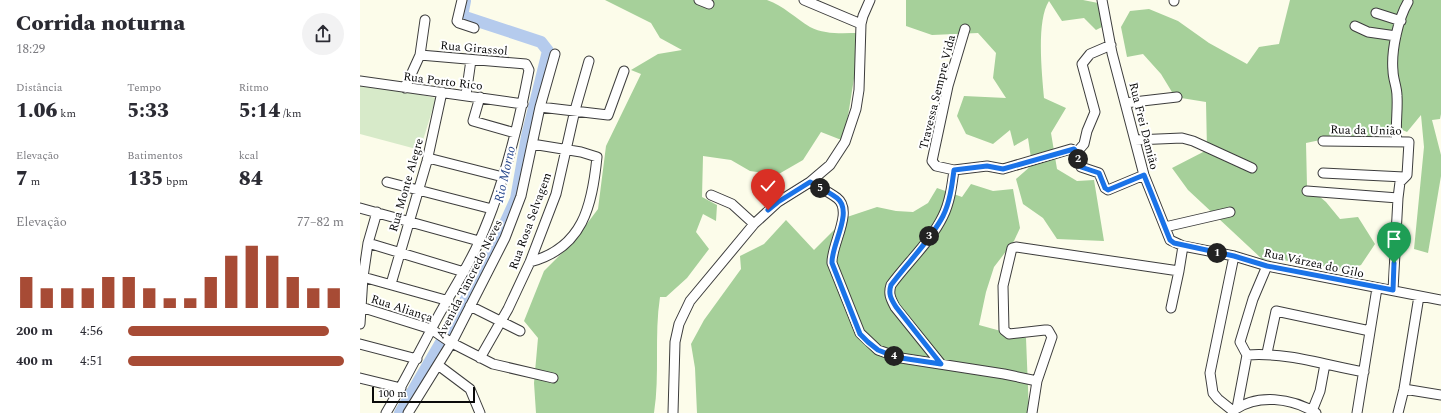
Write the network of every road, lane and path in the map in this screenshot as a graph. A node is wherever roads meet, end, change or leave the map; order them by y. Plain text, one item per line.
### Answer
1 (462, 0) edge
2 (699, 0) edge
3 (804, 0) edge
4 (870, 0) edge
5 (1102, 0) edge
6 (1408, 2) dead end
7 (709, 4) dead end
8 (1376, 13) dead end
9 (425, 20) dead end
10 (1401, 20) junction
11 (861, 24) junction
12 (1355, 26) dead end
13 (474, 28) dead end
14 (966, 29) dead end
15 (1396, 36) junction
16 (1111, 45) junction
17 (555, 54) dead end
18 (420, 55) junction
19 (471, 60) junction
20 (589, 62) dead end
21 (526, 64) joint
22 (624, 71) dead end
23 (360, 81) edge
24 (405, 88) junction
25 (442, 92) junction
26 (466, 95) junction
27 (480, 97) junction
28 (1177, 97) dead end
29 (1126, 103) junction
30 (523, 104) junction
31 (540, 107) junction
32 (575, 110) junction
33 (516, 133) junction
34 (1135, 140) junction
35 (1323, 141) dead end
36 (1397, 142) junction
37 (532, 144) junction
38 (567, 149) junction
39 (1077, 152) junction
40 (427, 161) junction
41 (1252, 168) dead end
42 (954, 170) junction
43 (1323, 173) dead end
44 (1144, 175) junction
45 (503, 177) junction
46 (1404, 177) junction
47 (387, 182) dead end
48 (810, 182) junction
49 (419, 189) junction
50 (1307, 191) dead end
51 (711, 195) dead end
52 (1398, 198) junction
53 (360, 208) edge
54 (492, 209) junction
55 (376, 212) junction
56 (1230, 212) dead end
57 (409, 221) junction
58 (754, 224) junction
59 (1165, 227) junction
60 (479, 241) junction
61 (368, 243) junction
62 (1183, 246) junction
63 (400, 252) junction
64 (1234, 256) junction
65 (530, 262) junction
66 (1267, 266) junction
67 (1179, 271) junction
68 (464, 272) junction
69 (363, 277) junction
70 (391, 284) junction
71 (1377, 288) junction
72 (1393, 290) junction
73 (1419, 296) junction
74 (1441, 300) edge
75 (449, 301) junction
76 (470, 306) junction
77 (361, 307) junction
78 (1171, 308) dead end
79 (501, 321) junction
80 (360, 324) edge
81 (433, 331) junction
82 (520, 331) dead end
83 (1370, 331) junction
84 (451, 342) junction
85 (360, 344) edge
86 (1267, 353) junction
87 (1247, 355) junction
88 (480, 358) junction
89 (417, 359) junction
90 (941, 364) junction
91 (1325, 364) junction
92 (438, 365) junction
93 (1364, 372) junction
94 (360, 378) edge
95 (554, 378) dead end
96 (1037, 381) junction
97 (401, 388) junction
98 (1404, 389) junction
99 (1441, 395) edge
100 (1234, 411) edge
101 (1314, 412) edge
102 (386, 413) edge
103 (408, 413) edge
104 (480, 413) edge
105 (673, 413) edge
106 (1032, 413) edge
107 (1357, 413) edge
108 (1398, 413) edge

1 - 13 street
2 - 7 street
3 - 11 street
4 - 11 street
5 - 16 street, Rua Frei Damião
6 - 10 street
8 - 10 street
9 - 18 street
10 - 15 street
11 - 48 street
12 - 15 street
14 - 42 street, Travessa Sempre Vida
15 - 36 street
16 - 29 street, Rua Frei Damião
16 - 39 street
17 - 31 street, Avenida Tancredo Neves
18 - 19 street, Rua Girassol
18 - 24 street
19 - 21 street, Rua Girassol
19 - 26 street
20 - 32 street, Rua Rosa Selvagem
21 - 30 street, Avenida Tancredo Neves
22 - 32 street
23 - 24 street, Rua Porto Rico
24 - 25 street, Rua Porto Rico
25 - 26 street, Rua Porto Rico
25 - 40 street, Rua Monte Alegre
26 - 27 street, Rua Porto Rico
27 - 30 street, Rua Porto Rico
27 - 33 street
28 - 29 street
29 - 34 street, Rua Frei Damião
30 - 33 street, Avenida Tancredo Neves
31 - 32 street
31 - 37 street, Avenida Tancredo Neves
32 - 38 street, Rua Rosa Selvagem
33 - 45 street, Avenida Tancredo Neves
34 - 41 street
34 - 44 street, Rua Frei Damião
35 - 36 street, Rua da União
36 - 46 street, Rua da União
37 - 38 street
37 - 76 street, Avenida Tancredo Neves
38 - 65 street, Rua Rosa Selvagem
38 - 65 street
39 - 42 street
39 - 44 street
40 - 45 street
40 - 49 street, Rua Monte Alegre
42 - 90 street
43 - 46 street
44 - 59 street, Rua Frei Damião
45 - 54 street, Avenida Tancredo Neves
46 - 52 street
47 - 49 street
48 - 58 street
48 - 90 street
49 - 54 street
49 - 57 street, Rua Monte Alegre
50 - 52 street
51 - 58 street
52 - 72 street
53 - 55 street
54 - 60 street, Avenida Tancredo Neves
55 - 57 street
55 - 61 street
56 - 59 street
57 - 60 street
57 - 63 street, Rua Monte Alegre
58 - 105 street
59 - 62 street, Rua Frei Damião
60 - 68 street, Avenida Tancredo Neves
61 - 63 street
61 - 69 street
62 - 64 street, Rua Várzea do Gilo
62 - 67 street
63 - 68 street
63 - 70 street, Rua Monte Alegre
64 - 66 street, Rua Várzea do Gilo
64 - 100 street
65 - 79 street, Rua Rosa Selvagem
66 - 71 street, Rua Várzea do Gilo
66 - 87 street
67 - 78 street
67 - 96 street
68 - 75 street, Avenida Tancredo Neves
69 - 70 street
69 - 77 street
70 - 75 street
71 - 72 street, Rua Várzea do Gilo
71 - 83 street
72 - 73 street, Rua Várzea do Gilo
73 - 74 street, Rua Várzea do Gilo
73 - 98 street
75 - 81 street, Avenida Tancredo Neves
76 - 79 street
76 - 84 street, Avenida Tancredo Neves
77 - 80 street
77 - 81 street, Rua Aliança
79 - 82 street
79 - 88 street, Rua Rosa Selvagem
81 - 84 street, Rua Aliança
81 - 89 street, Avenida Tancredo Neves
83 - 86 street
83 - 93 street
84 - 88 street, Rua Aliança
84 - 92 street, Avenida Tancredo Neves
85 - 89 street
86 - 87 street
86 - 91 street
87 - 100 street
88 - 95 street, Rua Aliança
89 - 97 street, Avenida Tancredo Neves
90 - 96 street
91 - 93 street
91 - 101 street
92 - 103 street, Avenida Tancredo Neves
92 - 104 street
93 - 107 street
94 - 97 street
96 - 106 street
97 - 102 street, Avenida Tancredo Neves
98 - 99 street
98 - 108 street
100 - 101 street

